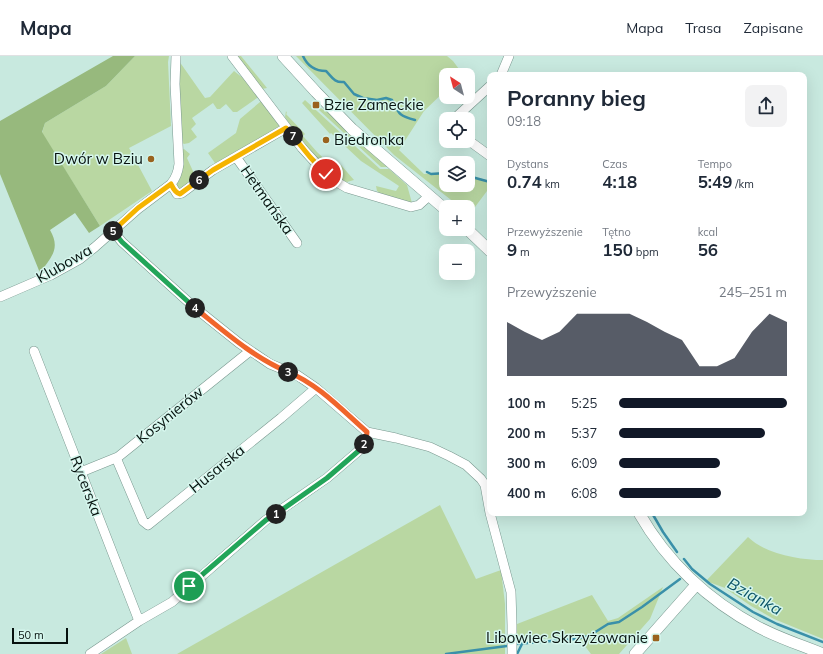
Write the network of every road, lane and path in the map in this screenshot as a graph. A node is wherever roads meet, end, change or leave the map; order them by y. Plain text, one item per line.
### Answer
1 (176, 56) edge
2 (232, 56) edge
3 (284, 56) edge
4 (509, 56) edge
5 (502, 72) edge
6 (487, 89) edge
7 (462, 112) edge
8 (286, 128) junction
9 (475, 145) edge
10 (487, 154) edge
11 (236, 157) junction
12 (171, 184) junction
13 (429, 196) junction
14 (439, 204) edge
15 (113, 231) junction
16 (475, 236) edge
17 (297, 243) dead end
18 (487, 248) edge
19 (0, 297) edge
20 (34, 351) dead end
21 (250, 351) junction
22 (316, 388) junction
23 (367, 432) junction
24 (118, 457) junction
25 (81, 472) junction
26 (487, 483) edge
27 (491, 516) edge
28 (641, 516) edge
29 (696, 585) junction
30 (139, 622) junction
31 (90, 654) edge
32 (512, 654) edge
33 (635, 654) edge
34 (823, 654) edge

1 - 12 street
2 - 8 street
3 - 13 street
4 - 5 street
6 - 7 street
8 - 11 street, Hetmańska
8 - 13 street
9 - 10 street
11 - 12 street, Hetmańska
11 - 17 street, Hetmańska
12 - 15 street, Klubowa
13 - 14 street
15 - 19 street, Klubowa
15 - 21 street
16 - 18 street
20 - 25 street, Rycerska
21 - 22 street
21 - 24 street, Kosynierów
22 - 23 street
22 - 24 street, Husarska
23 - 26 street
23 - 30 street
24 - 25 street, Kosynierów
25 - 30 street, Rycerska
27 - 32 street
28 - 29 street
29 - 33 street
29 - 34 street
30 - 31 street

